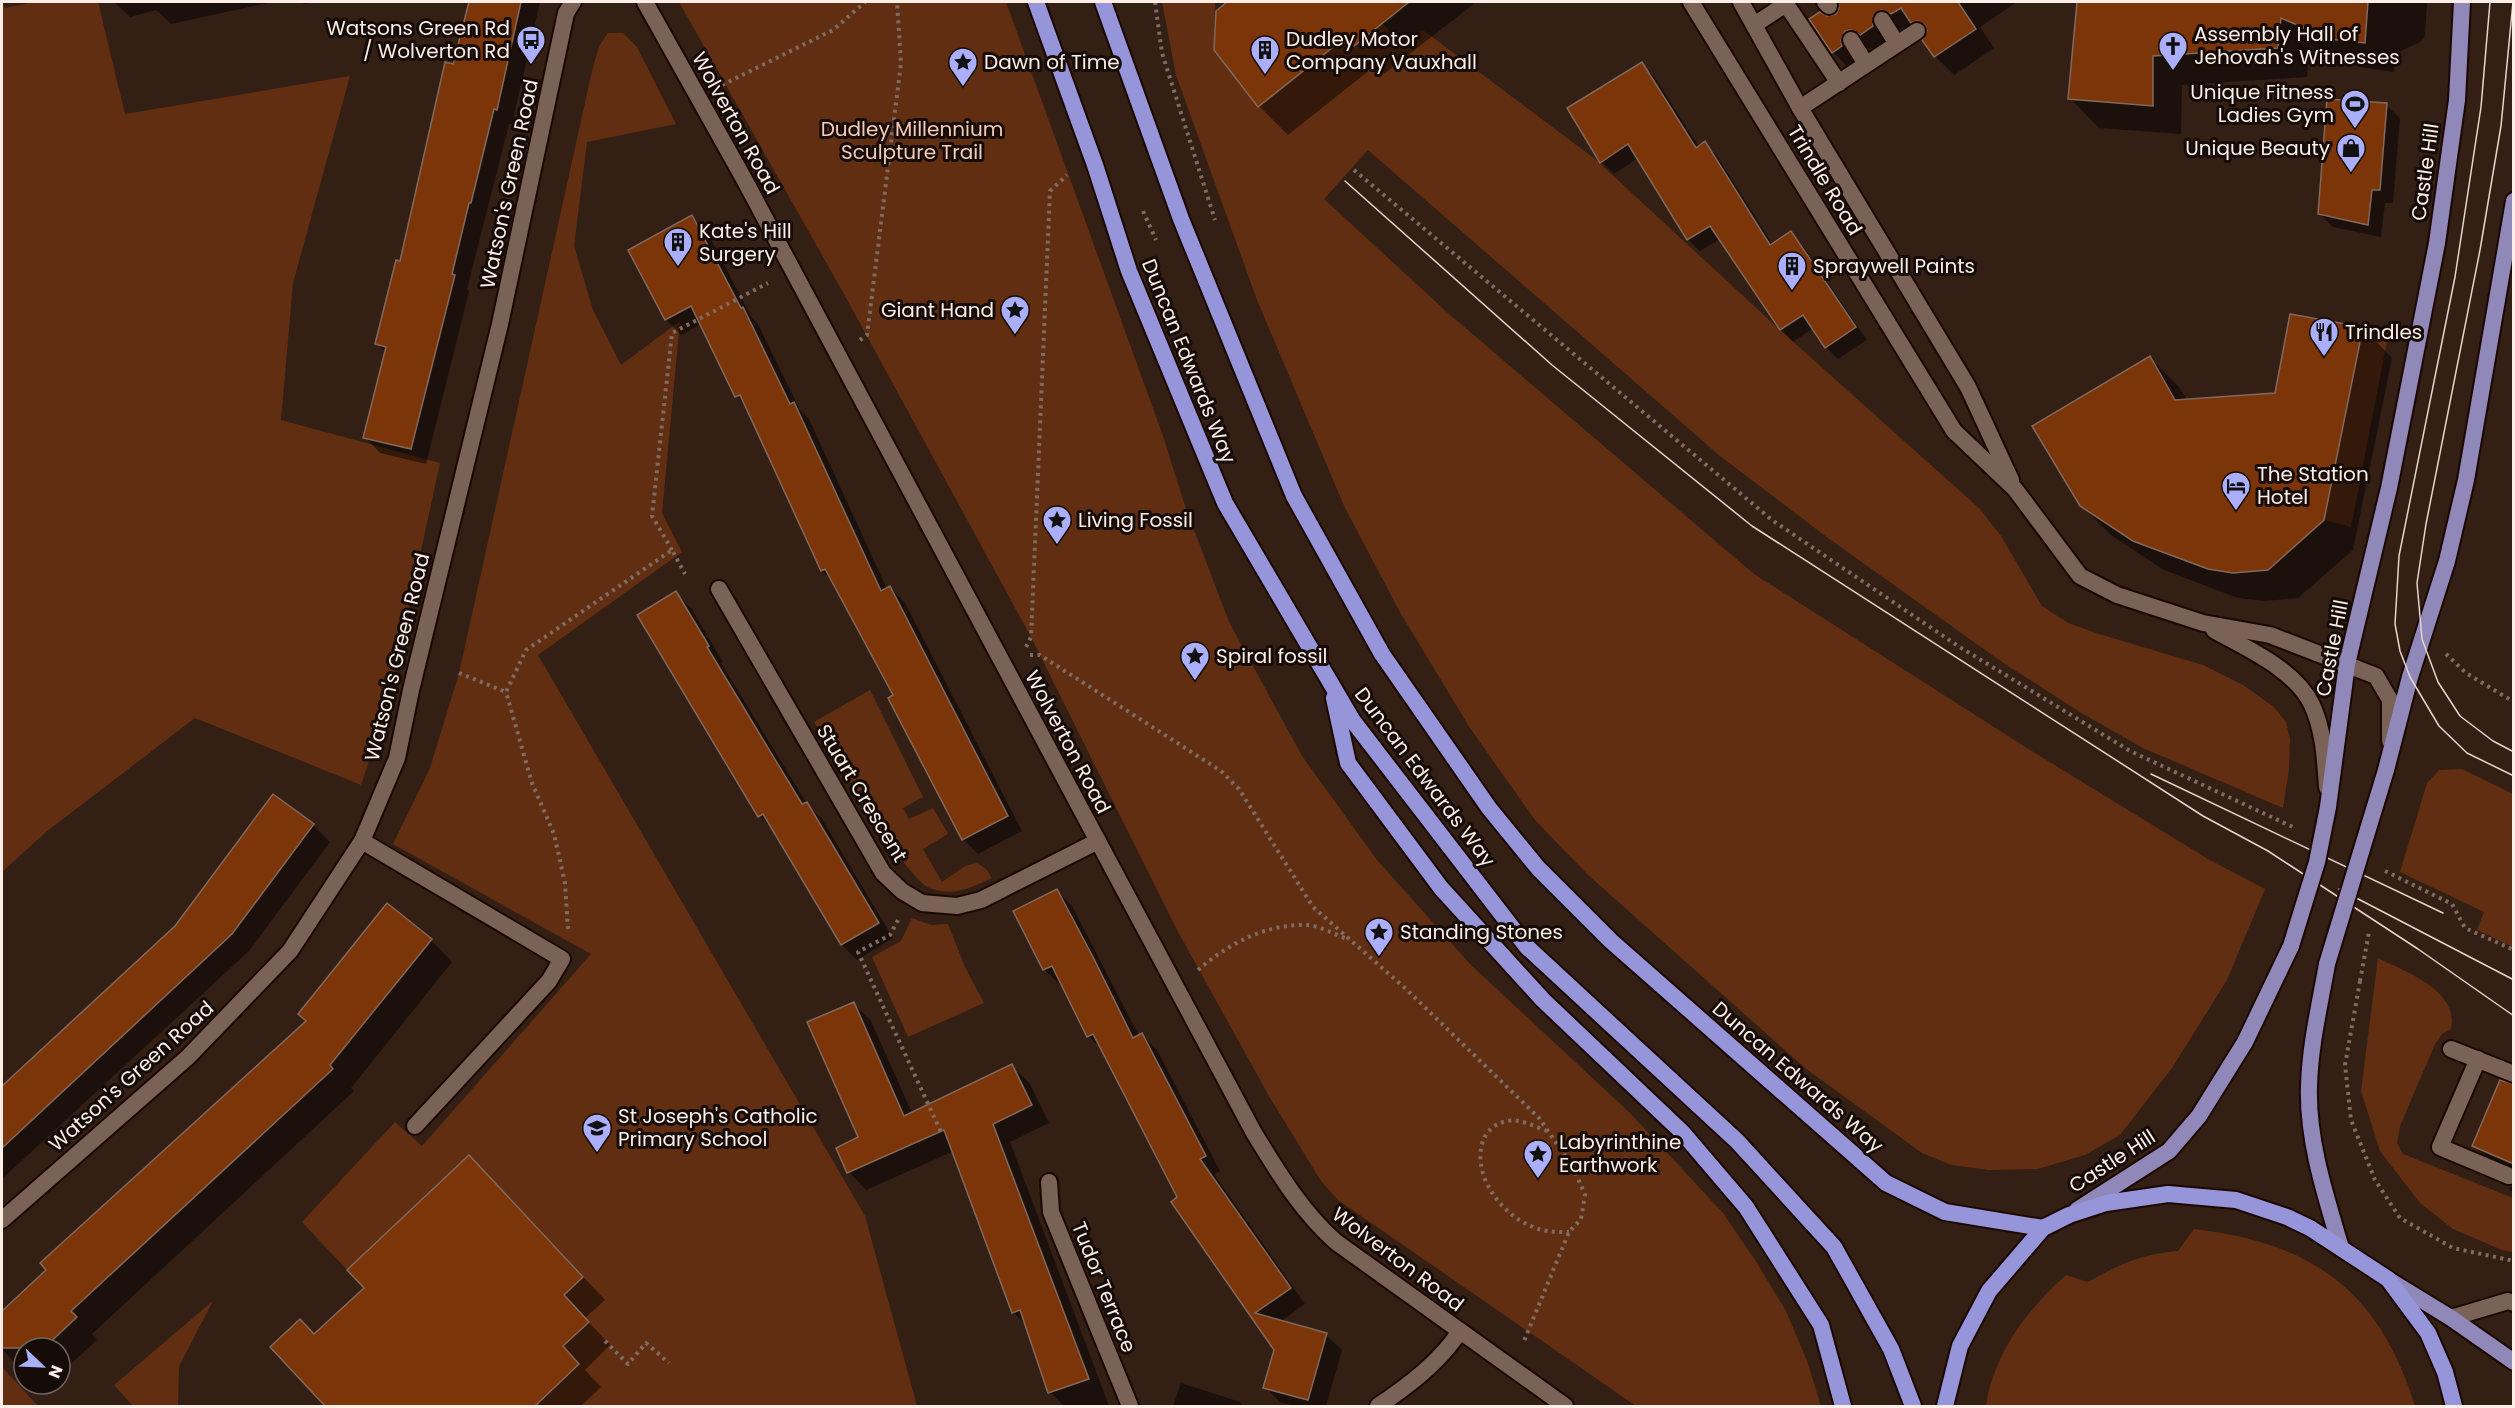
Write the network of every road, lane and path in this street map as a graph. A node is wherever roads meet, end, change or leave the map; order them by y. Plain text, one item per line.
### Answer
1 (573, 2) edge
2 (645, 2) edge
3 (865, 2) edge
4 (897, 2) edge
5 (1036, 2) edge
6 (1103, 2) edge
7 (1155, 2) edge
8 (1691, 2) edge
9 (1741, 2) edge
10 (2462, 2) edge
11 (1787, 3) edge
12 (1882, 20) dead end
13 (1754, 25) junction
14 (1917, 31) dead end
15 (1851, 40) dead end
16 (1897, 44) junction
17 (1866, 64) junction
18 (1839, 83) junction
19 (722, 86) dead end
20 (1800, 108) junction
21 (1354, 170) dead end
22 (1068, 174) dead end
23 (2514, 201) edge
24 (1219, 231) dead end
25 (792, 270) junction
26 (858, 341) dead end
27 (2015, 489) junction
28 (672, 550) junction
29 (686, 574) dead end
30 (719, 590) dead end
31 (2203, 623) junction
32 (2446, 654) dead end
33 (2347, 664) junction
34 (459, 673) dead end
35 (1330, 682) junction
36 (506, 692) junction
37 (2514, 702) edge
38 (2330, 752) junction
39 (2390, 753) junction
40 (2297, 829) dead end
41 (1098, 840) junction
42 (362, 841) junction
43 (2380, 869) dead end
44 (901, 915) dead end
45 (1352, 941) junction
46 (2514, 950) edge
47 (562, 959) junction
48 (1196, 973) dead end
49 (2360, 981) dead end
50 (2451, 1049) dead end
51 (2478, 1059) junction
52 (2514, 1074) edge
53 (416, 1126) dead end
54 (941, 1131) dead end
55 (1549, 1132) junction
56 (2509, 1176) dead end
57 (1049, 1182) dead end
58 (2069, 1215) junction
59 (2, 1220) edge
60 (2043, 1228) junction
61 (1569, 1232) junction
62 (2341, 1248) junction
63 (2514, 1261) edge
64 (2388, 1279) junction
65 (2514, 1303) edge
66 (2451, 1318) junction
67 (1460, 1331) junction
68 (605, 1341) dead end
69 (1523, 1344) dead end
70 (2514, 1362) edge
71 (669, 1363) dead end
72 (1130, 1407) edge
73 (1378, 1407) edge
74 (1565, 1407) edge
75 (1843, 1407) edge
76 (1913, 1407) edge
77 (1945, 1407) edge
78 (2454, 1407) edge

1 - 42 street, Watson's Green Road
2 - 25 street, Wolverton Road
3 - 19 path
4 - 26 path
5 - 35 highway, Duncan Edwards Way
6 - 60 highway, Duncan Edwards Way
7 - 24 path
8 - 27 street, Trindle Road
9 - 13 street, Trindle Road
10 - 33 main road, Castle Hill
11 - 13 street
11 - 18 street
12 - 16 street
13 - 20 street, Trindle Road
14 - 16 street
15 - 17 street
16 - 17 street
17 - 18 street
18 - 20 street
20 - 27 street, Trindle Road
21 - 40 path
22 - 45 path
23 - 39 main road
25 - 28 path
25 - 41 street, Wolverton Road
27 - 31 street, Trindle Road
28 - 29 path
28 - 36 path
30 - 41 street, Stuart Crescent
31 - 33 street, Trindle Road
31 - 38 street, Trindle Road
32 - 37 path
33 - 38 main road, Castle Hill
33 - 39 street, Trindle Road
34 - 36 path
35 - 75 highway
35 - 76 highway, Duncan Edwards Way
36 - 47 path
38 - 58 main road, Castle Hill, bridge
39 - 62 main road, bridge
41 - 67 street, Wolverton Road
42 - 47 street
42 - 59 street, Watson's Green Road
43 - 46 path
44 - 54 path
45 - 48 path
45 - 55 path
47 - 53 street
49 - 63 path
50 - 51 street
51 - 52 street
51 - 56 street
55 - 61 path
55 - 61 path
57 - 72 street, Tudor Terrace
58 - 60 highway
58 - 62 highway
60 - 77 highway
61 - 69 path
62 - 64 highway
64 - 66 main road
64 - 78 highway
65 - 66 street
66 - 70 main road
67 - 73 street
67 - 74 street, Wolverton Road
68 - 71 path

